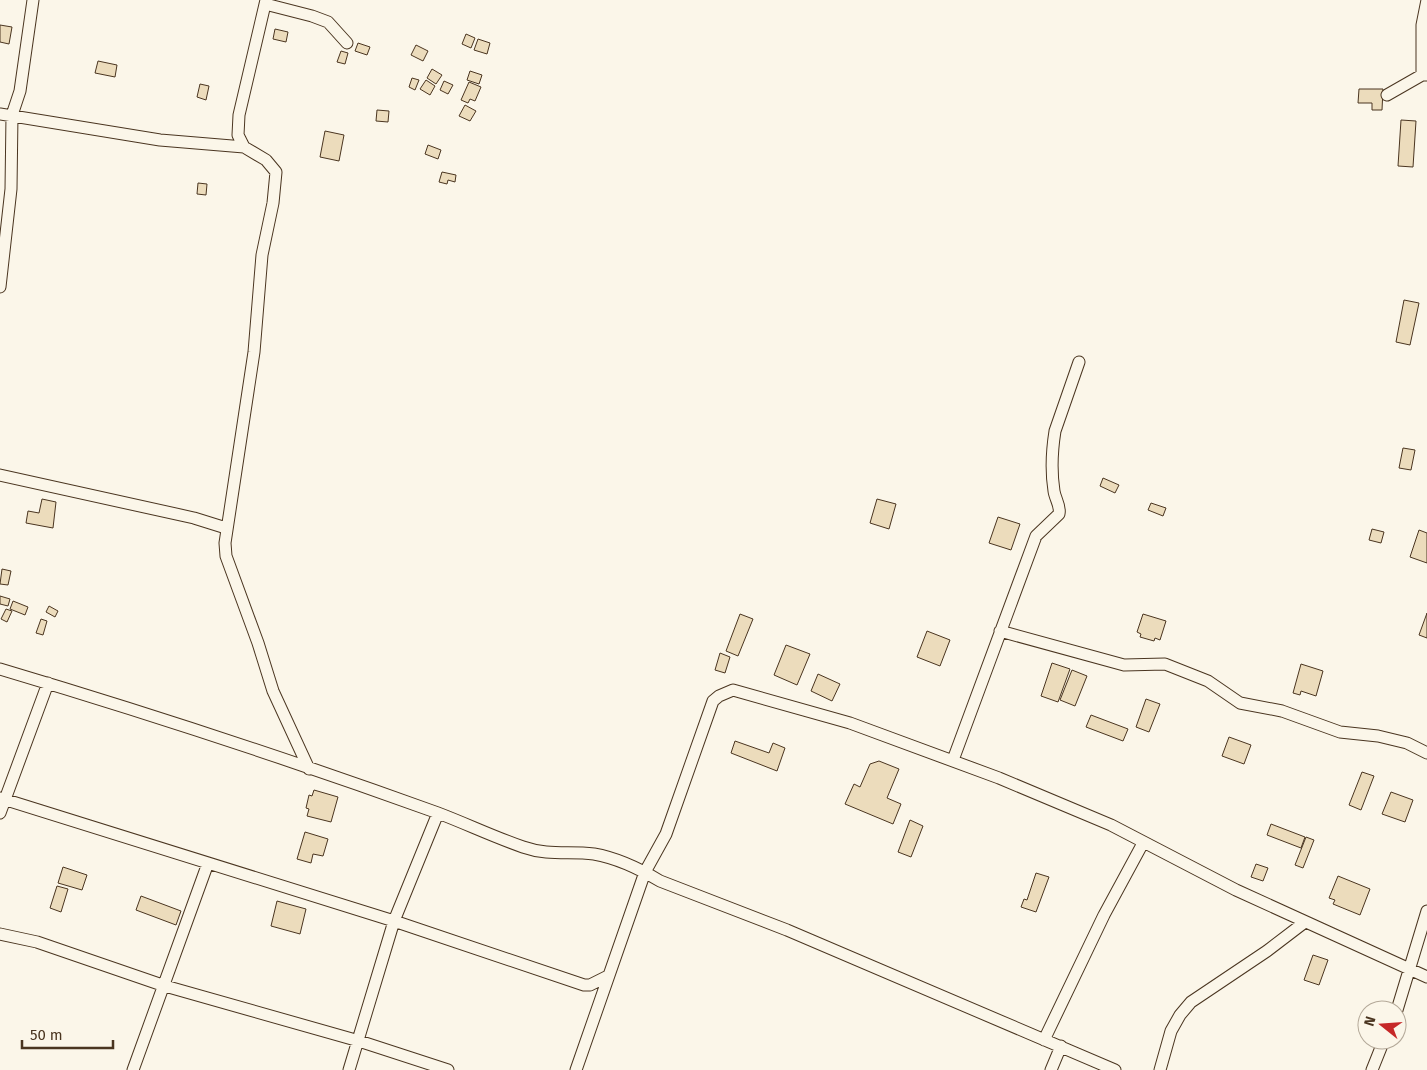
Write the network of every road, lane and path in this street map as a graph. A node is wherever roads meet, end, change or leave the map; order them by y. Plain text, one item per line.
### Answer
1 (33, 0) edge
2 (1427, 0) edge
3 (266, 2) edge
4 (347, 43) dead end
5 (1425, 75) edge
6 (1387, 95) dead end
7 (0, 114) edge
8 (12, 115) junction
9 (244, 147) junction
10 (3, 246) edge
11 (0, 287) edge
12 (1078, 362) dead end
13 (0, 475) edge
14 (226, 528) junction
15 (1000, 631) junction
16 (0, 669) edge
17 (48, 683) junction
18 (1427, 754) edge
19 (953, 760) junction
20 (309, 769) junction
21 (2, 799) edge
22 (0, 813) edge
23 (438, 813) junction
24 (1144, 843) junction
25 (208, 863) junction
26 (645, 872) junction
27 (1427, 911) edge
28 (394, 921) junction
29 (1305, 922) junction
30 (0, 934) edge
31 (1407, 970) junction
32 (608, 976) junction
33 (1427, 977) edge
34 (165, 986) junction
35 (1400, 1000) edge
36 (1044, 1040) junction
37 (359, 1041) junction
38 (1061, 1046) junction
39 (1380, 1050) edge
40 (133, 1070) edge
41 (349, 1070) edge
42 (448, 1070) edge
43 (576, 1070) edge
44 (1051, 1070) edge
45 (1115, 1070) edge
46 (1160, 1070) edge
47 (1372, 1070) edge

1 - 8 street
2 - 5 street
3 - 4 street
3 - 9 street
5 - 6 street
7 - 8 street
8 - 9 street
8 - 10 street
9 - 14 street
10 - 11 street
12 - 15 street
13 - 14 street
14 - 20 street
15 - 18 street
15 - 19 street
16 - 17 street
17 - 20 street
17 - 21 street
19 - 24 street
19 - 26 street
20 - 23 street
21 - 22 street
21 - 25 street
23 - 26 street
23 - 28 street
24 - 29 street
24 - 36 street
25 - 28 street
25 - 34 street
26 - 32 street
26 - 36 street
27 - 31 street
28 - 32 street
28 - 37 street
29 - 31 street
29 - 46 street
30 - 34 street
31 - 33 street
31 - 35 street
32 - 43 street
34 - 37 street
34 - 40 street
36 - 38 street
37 - 41 street
37 - 42 street
38 - 44 street
38 - 45 street
39 - 47 street

